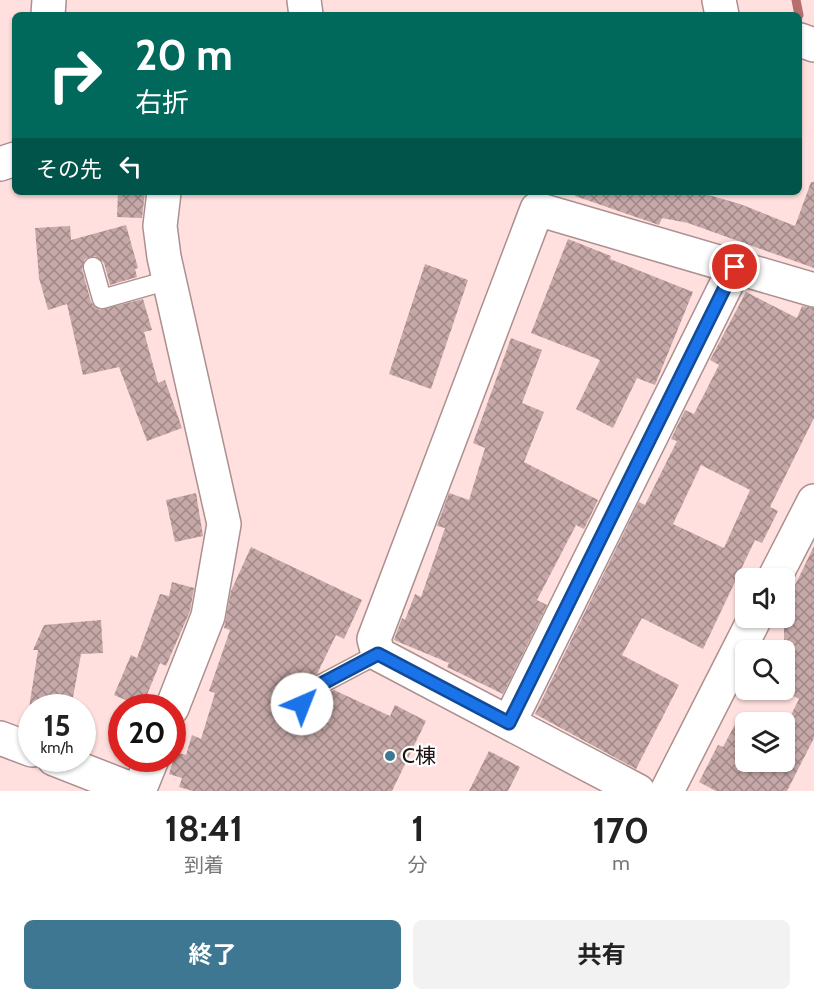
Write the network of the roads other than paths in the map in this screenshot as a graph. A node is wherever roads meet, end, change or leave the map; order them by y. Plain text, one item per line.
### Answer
1 (164, 195) edge
2 (93, 267) dead end
3 (735, 267) junction
4 (169, 280) junction
5 (814, 290) edge
6 (814, 501) edge
7 (780, 568) edge
8 (750, 628) edge
9 (378, 654) junction
10 (177, 694) edge
11 (296, 717) dead end
12 (509, 723) junction
13 (0, 738) edge
14 (18, 745) edge
15 (88, 772) edge
16 (146, 772) edge
17 (138, 791) edge
18 (638, 791) edge
19 (667, 791) edge

1 - 4 street
2 - 4 lane
3 - 5 street
3 - 9 street
3 - 12 street
4 - 10 street
6 - 7 street
8 - 19 street
9 - 11 lane
9 - 12 street
12 - 18 street
13 - 14 street
15 - 17 street
16 - 17 street

